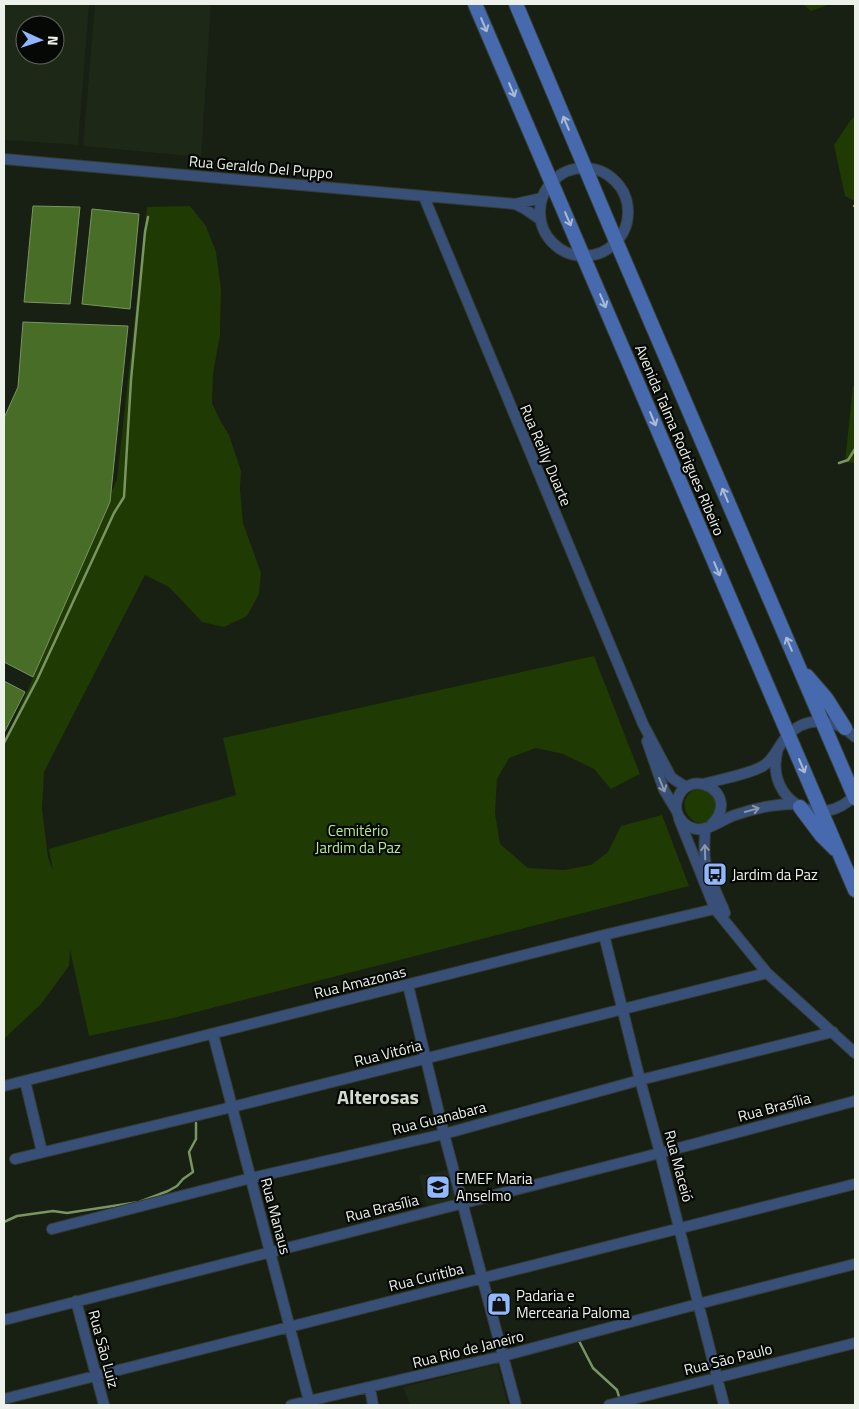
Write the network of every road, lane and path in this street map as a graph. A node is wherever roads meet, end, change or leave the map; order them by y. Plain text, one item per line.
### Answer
1 (475, 4) edge
2 (516, 4) edge
3 (4, 159) edge
4 (585, 168) junction
5 (552, 182) junction
6 (424, 197) junction
7 (542, 198) junction
8 (515, 204) junction
9 (541, 220) junction
10 (616, 241) junction
11 (584, 256) junction
12 (798, 665) junction
13 (822, 721) junction
14 (642, 724) junction
15 (851, 732) edge
16 (788, 735) junction
17 (780, 747) junction
18 (703, 784) junction
19 (686, 787) junction
20 (855, 796) edge
21 (798, 806) junction
22 (821, 812) junction
23 (678, 815) junction
24 (708, 827) junction
25 (839, 854) junction
26 (855, 890) edge
27 (719, 908) junction
28 (604, 935) junction
29 (767, 973) junction
30 (408, 985) junction
31 (623, 1009) junction
32 (833, 1032) junction
33 (213, 1034) junction
34 (855, 1053) edge
35 (426, 1059) junction
36 (640, 1080) junction
37 (25, 1081) junction
38 (4, 1086) edge
39 (855, 1101) edge
40 (232, 1107) junction
41 (444, 1134) junction
42 (42, 1152) junction
43 (660, 1153) junction
44 (15, 1159) dead end
45 (250, 1178) junction
46 (855, 1184) edge
47 (462, 1203) junction
48 (680, 1228) junction
49 (52, 1229) dead end
50 (270, 1252) junction
51 (855, 1264) edge
52 (482, 1278) junction
53 (76, 1301) junction
54 (698, 1304) junction
55 (4, 1320) edge
56 (289, 1326) junction
57 (855, 1342) edge
58 (503, 1356) junction
59 (96, 1375) junction
60 (718, 1377) junction
61 (370, 1388) junction
62 (4, 1398) edge
63 (310, 1403) edge
64 (104, 1405) edge
65 (290, 1405) edge
66 (373, 1405) edge
67 (516, 1405) edge
68 (609, 1405) edge
69 (724, 1405) edge

1 -> 5 main road, Avenida Talma Rodrigues Ribeiro
4 -> 2 main road, Avenida Talma Rodrigues Ribeiro
3 - 6 street, Rua Geraldo Del Puppo
4 - 5 street
4 - 10 main road, Avenida Talma Rodrigues Ribeiro
4 - 10 street
5 - 7 street
5 -> 11 main road, Avenida Talma Rodrigues Ribeiro
6 - 8 street, Rua Geraldo Del Puppo
6 - 14 street, Rua Reilly Duarte
7 - 8 street, Rua Geraldo Del Puppo
7 - 9 street
8 - 9 street, Rua Geraldo Del Puppo
9 - 11 street
10 - 11 street
12 -> 10 main road, Avenida Talma Rodrigues Ribeiro
11 -> 16 main road, Avenida Talma Rodrigues Ribeiro
12 - 13 main road, Avenida Talma Rodrigues Ribeiro
12 - 15 main road
13 - 15 street
13 - 16 street
13 - 20 main road, Avenida Talma Rodrigues Ribeiro
14 - 19 street, Rua Reilly Duarte
14 -> 23 street, Rua Reilly Duarte
16 - 17 street
16 -> 22 main road, Avenida Talma Rodrigues Ribeiro
17 - 18 street
17 - 21 street
18 - 19 street
18 - 24 street
19 - 23 street
20 - 22 street
21 - 22 street
24 -> 21 street
21 - 25 main road
22 - 25 main road, Avenida Talma Rodrigues Ribeiro
23 - 24 street
23 - 27 street, Rua Reilly Duarte
27 -> 24 street, Rua Reilly Duarte
25 - 26 main road, Avenida Talma Rodrigues Ribeiro
27 - 28 street, Rua Amazonas
27 - 29 street, Rua Reilly Duarte
28 - 30 street, Rua Amazonas
28 - 31 street, Rua Maceió
29 - 31 street, Rua Vitória
29 - 32 street, Rua Reilly Duarte
30 - 33 street, Rua Amazonas
30 - 35 street
31 - 35 street, Rua Vitória
31 - 36 street, Rua Maceió
32 - 34 street, Rua Reilly Duarte
32 - 36 street, Rua Guanabara
33 - 37 street, Rua Amazonas
33 - 40 street, Rua Manaus
35 - 40 street, Rua Vitória
35 - 41 street
36 - 41 street, Rua Guanabara
36 - 43 street, Rua Maceió
37 - 38 street, Rua Amazonas
37 - 42 street
39 - 43 street, Rua Brasília
40 - 42 street, Rua Vitória
40 - 45 street, Rua Manaus
41 - 45 street, Rua Guanabara
41 - 47 street
42 - 44 street, Rua Vitória
43 - 47 street, Rua Brasília
43 - 48 street, Rua Maceió
45 - 49 street, Rua Guanabara
45 - 50 street, Rua Manaus
46 - 48 street, Rua Curitiba
47 - 50 street, Rua Brasília
47 - 52 street
48 - 52 street, Rua Curitiba
48 - 54 street, Rua Maceió
50 - 53 street, Rua Brasília
50 - 56 street, Rua Manaus
51 - 54 street, Rua Rio de Janeiro
52 - 56 street, Rua Curitiba
52 - 58 street
53 - 55 street, Rua Brasília
53 - 59 street, Rua São Luiz
54 - 58 street, Rua Rio de Janeiro
54 - 60 street, Rua Maceió
56 - 59 street, Rua Curitiba
56 - 63 street, Rua Manaus
57 - 60 street, Rua São Paulo
58 - 61 street, Rua Rio de Janeiro
58 - 67 street
59 - 62 street, Rua Curitiba
59 - 64 street, Rua São Luiz
60 - 68 street, Rua São Paulo
60 - 69 street, Rua Maceió
61 - 63 street, Rua Rio de Janeiro
61 - 66 street
63 - 65 street, Rua Rio de Janeiro

